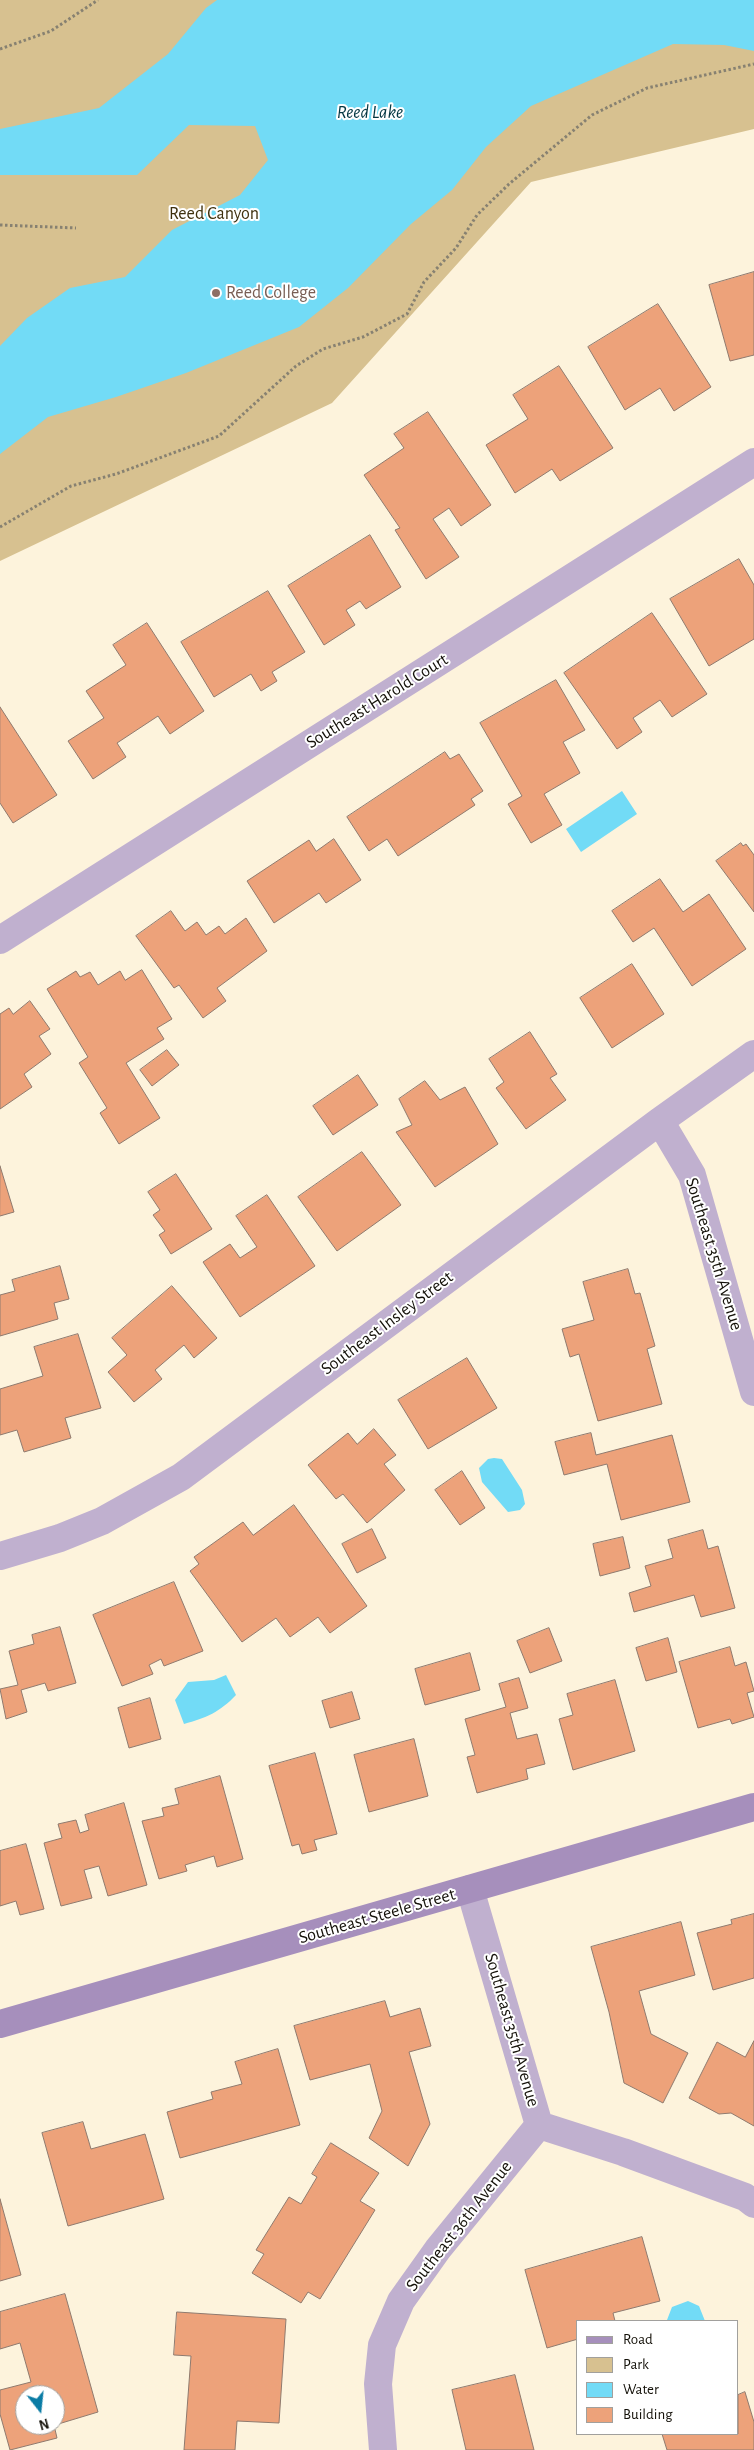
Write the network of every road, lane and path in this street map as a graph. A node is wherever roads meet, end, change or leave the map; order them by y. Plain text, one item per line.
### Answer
1 (98, 0) edge
2 (0, 49) edge
3 (754, 64) edge
4 (0, 225) edge
5 (76, 228) dead end
6 (754, 462) edge
7 (0, 527) edge
8 (0, 940) edge
9 (754, 1054) edge
10 (660, 1122) junction
11 (754, 1392) edge
12 (0, 1556) edge
13 (754, 1807) edge
14 (470, 1889) junction
15 (0, 2024) edge
16 (540, 2125) junction
17 (754, 2204) edge
18 (383, 2450) edge

1 - 2 path
3 - 7 path
4 - 5 path
6 - 8 street, Southeast Harold Court
9 - 10 street, Southeast Insley Street
10 - 11 street, Southeast 35th Avenue
10 - 12 street, Southeast Insley Street
13 - 14 street, Southeast Steele Street
14 - 15 street, Southeast Steele Street
14 - 16 street, Southeast 35th Avenue
16 - 17 street, Southeast 35th Avenue
16 - 18 street, Southeast 36th Avenue

